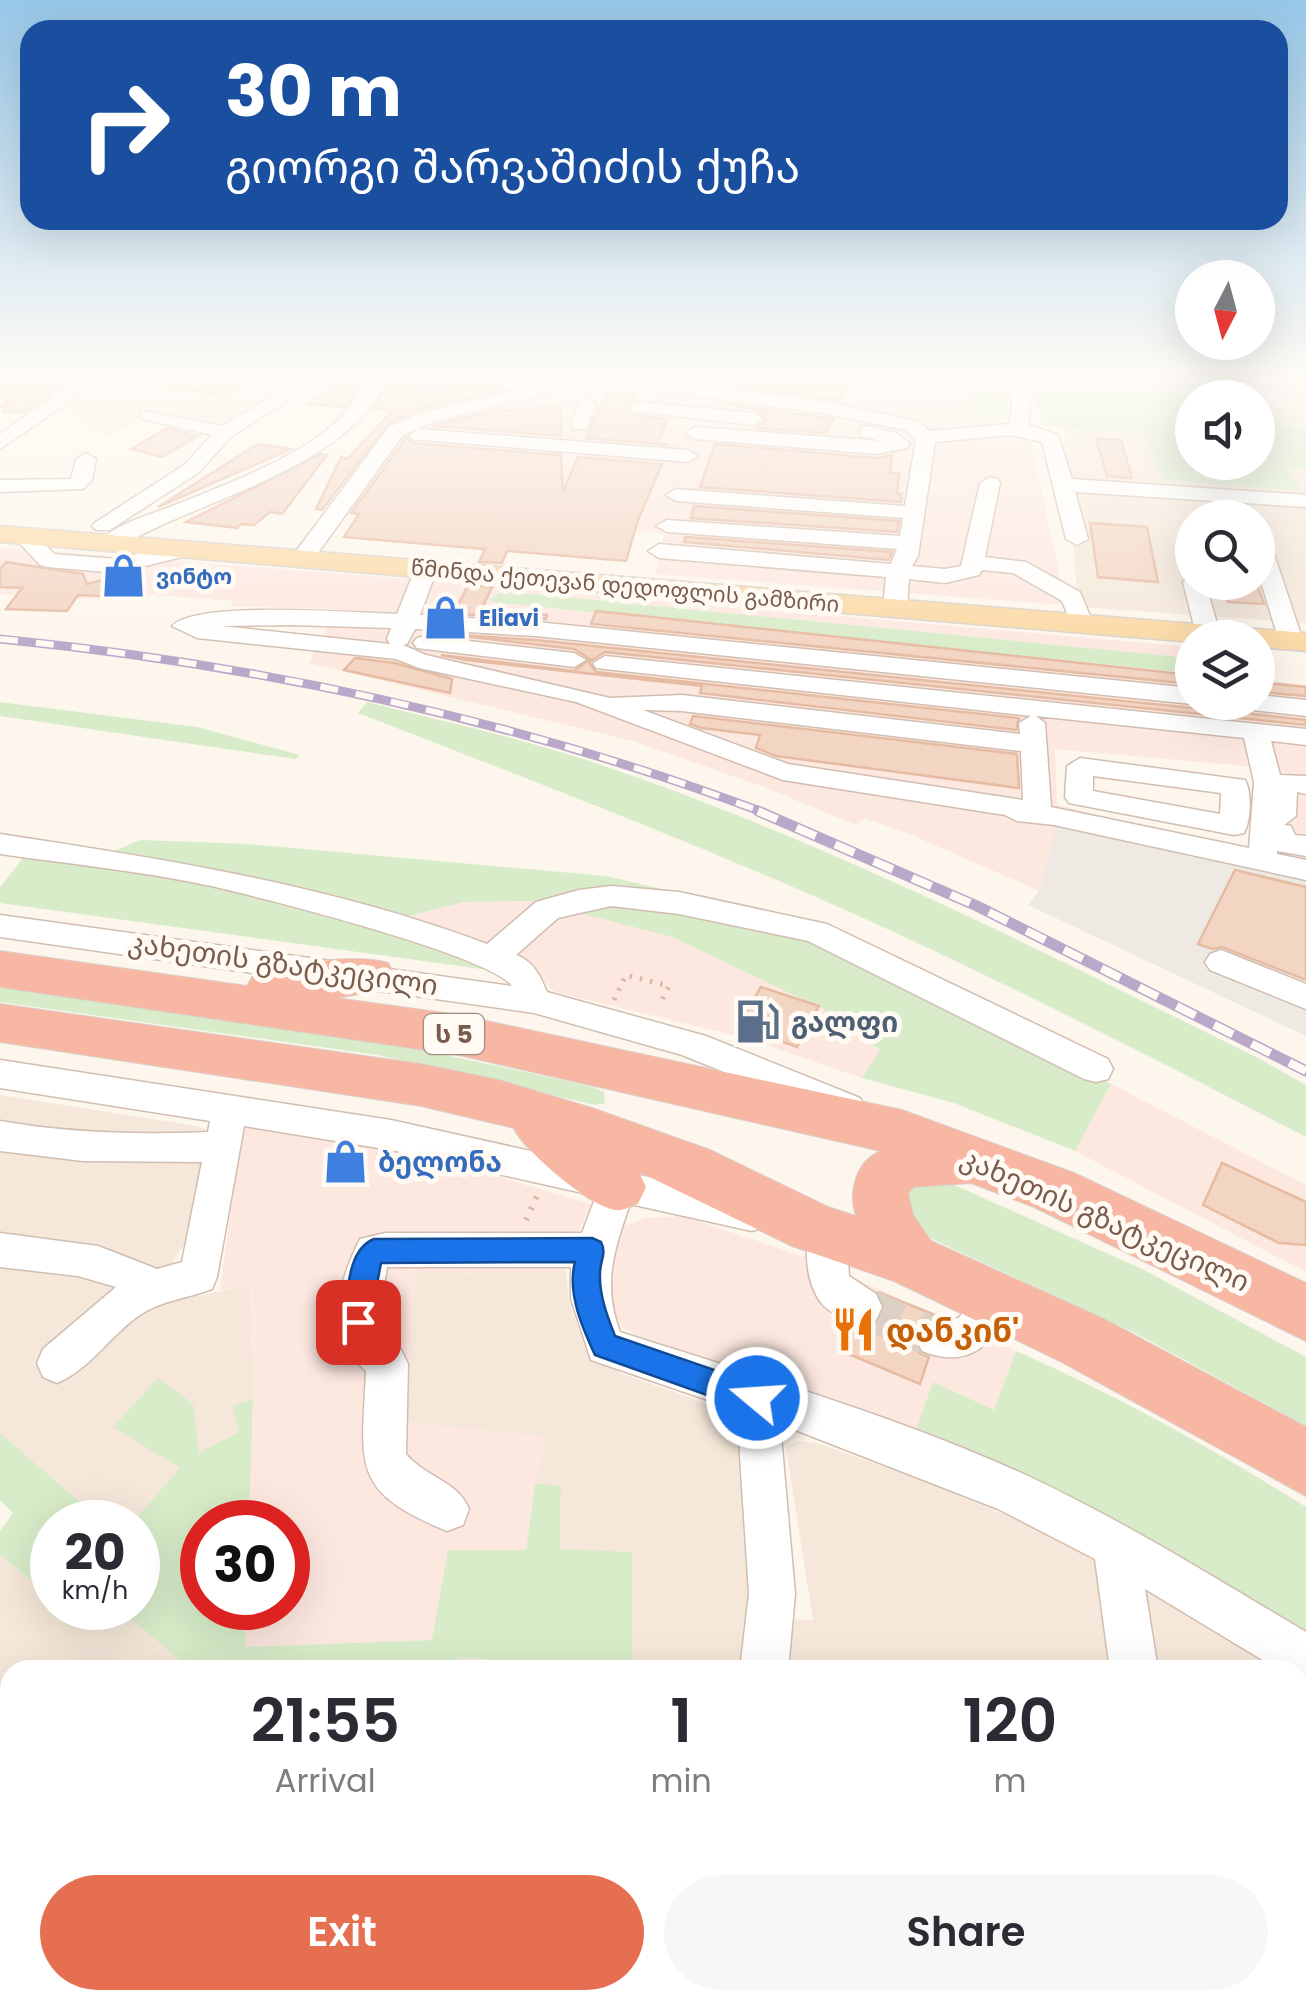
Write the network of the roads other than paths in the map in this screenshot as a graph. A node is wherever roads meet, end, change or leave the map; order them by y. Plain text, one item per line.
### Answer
1 (85, 466) edge
2 (197, 466) edge
3 (276, 466) edge
4 (369, 466) edge
5 (686, 466) edge
6 (750, 466) edge
7 (782, 466) edge
8 (782, 466) edge
9 (913, 466) edge
10 (1059, 466) edge
11 (990, 483) dead end
12 (904, 484) junction
13 (1064, 485) junction
14 (0, 486) edge
15 (838, 486) dead end
16 (1189, 500) edge
17 (1306, 501) edge
18 (1275, 504) edge
19 (667, 526) junction
20 (12, 535) edge
21 (1077, 539) dead end
22 (97, 542) junction
23 (909, 542) junction
24 (308, 549) junction
25 (186, 550) junction
26 (659, 551) junction
27 (770, 560) junction
28 (974, 562) junction
29 (426, 569) junction
30 (898, 571) junction
31 (1275, 582) edge
32 (648, 588) junction
33 (765, 597) junction
34 (895, 608) junction
35 (1081, 624) junction
36 (1175, 631) edge
37 (402, 638) junction
38 (1299, 642) edge
39 (574, 660) dead end
40 (743, 661) junction
41 (946, 672) junction
42 (1138, 691) junction
43 (1175, 694) edge
44 (946, 700) junction
45 (600, 703) junction
46 (1275, 704) edge
47 (1306, 708) edge
48 (730, 709) junction
49 (1031, 709) junction
50 (1142, 720) junction
51 (1255, 732) junction
52 (944, 734) junction
53 (1306, 737) edge
54 (1034, 744) junction
55 (1306, 785) edge
56 (1038, 812) junction
57 (1178, 829) junction
58 (1288, 830) edge
59 (0, 844) edge
60 (1262, 861) junction
61 (1306, 870) edge
62 (0, 926) edge
63 (494, 956) junction
64 (1221, 962) dead end
65 (0, 969) edge
66 (370, 976) junction
67 (191, 996) junction
68 (1306, 997) edge
69 (534, 1001) junction
70 (0, 1023) edge
71 (1096, 1069) dead end
72 (0, 1074) edge
73 (498, 1102) junction
74 (230, 1109) junction
75 (902, 1133) junction
76 (0, 1136) edge
77 (222, 1146) junction
78 (982, 1161) junction
79 (618, 1186) junction
80 (820, 1230) junction
81 (0, 1250) edge
82 (592, 1250) junction
83 (910, 1260) junction
84 (151, 1286) junction
85 (994, 1299) junction
86 (862, 1306) tunnel mouth
87 (1306, 1312) edge
88 (936, 1338) tunnel mouth
89 (57, 1363) dead end
90 (757, 1398) junction
91 (1306, 1463) edge
92 (447, 1509) dead end
93 (1116, 1545) junction
94 (1306, 1659) edge
95 (765, 1660) edge
96 (1133, 1660) edge

1 - 14 street
2 - 22 street
3 - 22 street
4 - 24 street
5 - 19 street
6 - 15 street
7 - 12 street
8 - 12 street
9 - 12 street
10 - 13 street
11 - 28 street
12 - 23 street
13 - 16 street
13 - 21 street
17 - 18 street
19 - 23 street
19 - 26 street
20 - 22 main road, წმინდა ქეთევან დედოფლის გამზირი
20 - 25 street
22 - 25 main road, წმინდა ქეთევან დედოფლის გამზირი
23 - 30 street
24 - 25 main road, წმინდა ქეთევან დედოფლის გამზირი
24 - 29 main road, წმინდა ქეთევან დედოფლის გამზირი
26 - 27 street
26 - 32 street
27 - 30 street
27 - 33 street
28 - 30 street
28 - 35 street
29 - 32 main road, წმინდა ქეთევან დედოფლის გამზირი
29 - 37 street
30 - 34 street
31 - 38 street
32 - 33 main road, წმინდა ქეთევან დედოფლის გამზირი
33 - 34 main road, წმინდა ქეთევან დედოფლის გამზირი
34 - 35 main road, წმინდა ქეთევან დედოფლის გამზირი
35 - 36 main road, წმინდა ქეთევან დედოფლის გამზირი
37 - 37 street
37 - 39 street
37 - 40 street
37 - 45 street
40 - 41 street
40 - 44 street
40 - 45 street
40 - 48 street
41 - 42 street
41 - 44 street
42 - 43 street
42 - 50 street
44 - 49 street
44 - 52 street
45 - 48 street
45 - 56 street
46 - 47 street
48 - 52 street
49 - 50 street
49 - 54 street
50 - 51 street
51 - 53 street
51 - 58 street
52 - 54 street
54 - 56 street
55 - 58 street
56 - 57 street
57 - 57 street
57 - 60 street
58 - 60 street
59 - 63 street
60 - 61 street
62 - 66 street, კახეთის გზატკეცილი
63 - 69 street
63 - 71 street
64 - 68 street
65 - 67 highway, კახეთის გზატკეცილი / ს 5
66 - 67 highway
66 - 69 street, კახეთის გზატკეცილი
67 - 75 highway, კახეთის გზატკეცილი / ს 5
69 - 75 street, კახეთის გზატკეცილი
70 - 73 highway, ს 5
72 - 74 street
73 - 79 highway
73 - 80 highway, ს 5
74 - 77 street
74 - 79 street
75 - 78 highway, კახეთის გზატკეცილი / ს 5
76 - 77 street
77 - 84 street
78 - 83 highway
78 - 87 highway, კახეთის გზატკეცილი / ს 5
79 - 80 street
79 - 82 street
80 - 83 highway, ს 5
80 - 86 street
81 - 84 street
82 - 90 street
82 - 92 street
83 - 85 highway, ს 5
84 - 89 street
85 - 88 street
85 - 91 highway, ს 5
90 - 93 street
90 - 95 street
93 - 94 street
93 - 96 street

